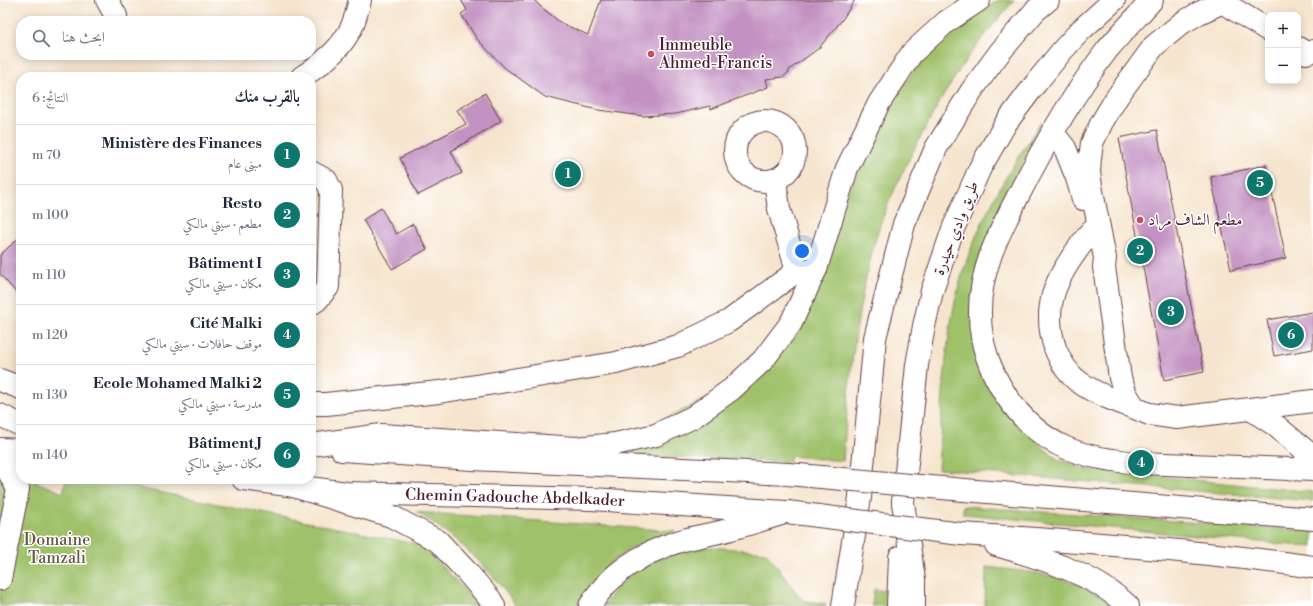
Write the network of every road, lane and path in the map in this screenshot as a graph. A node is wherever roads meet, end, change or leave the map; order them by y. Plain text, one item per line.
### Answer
1 (107, 0) edge
2 (360, 0) edge
3 (979, 0) edge
4 (1048, 0) edge
5 (1114, 0) edge
6 (1152, 0) edge
7 (1225, 1) edge
8 (116, 16) edge
9 (1265, 28) edge
10 (1301, 50) edge
11 (1313, 52) edge
12 (309, 72) edge
13 (1052, 132) junction
14 (316, 175) edge
15 (775, 180) dead end
16 (1091, 231) junction
17 (1104, 267) junction
18 (806, 270) junction
19 (316, 301) edge
20 (0, 380) edge
21 (16, 386) edge
22 (1313, 401) edge
23 (316, 404) edge
24 (1135, 408) junction
25 (1252, 410) junction
26 (0, 415) edge
27 (16, 423) edge
28 (316, 446) edge
29 (316, 447) edge
30 (0, 449) edge
31 (16, 450) edge
32 (0, 456) edge
33 (1309, 469) edge
34 (282, 484) edge
35 (290, 485) junction
36 (860, 498) junction
37 (903, 502) junction
38 (787, 512) junction
39 (1313, 519) edge
40 (961, 534) junction
41 (1313, 567) edge
42 (0, 579) edge
43 (494, 606) edge
44 (590, 606) edge
45 (843, 606) edge
46 (846, 606) edge
47 (898, 606) edge
48 (914, 606) edge
49 (1128, 606) edge

1 - 8 main road
2 - 12 main road
3 - 18 main road
4 - 36 main road
5 - 37 main road, طريق وادي حيدرة
6 - 13 main road
7 - 9 main road
7 - 17 main road
10 - 11 main road
13 - 16 main road
13 - 33 main road
14 - 19 main road
15 - 18 main road
16 - 17 main road
16 - 24 main road
17 - 24 main road
18 - 23 main road
18 - 28 main road
20 - 21 main road
22 - 25 main road
24 - 25 main road
25 - 33 main road
26 - 27 main road
29 - 39 main road, bridge
30 - 31 main road
32 - 42 main road
34 - 35 main road, Chemin Gadouche Abdelkader
35 - 38 main road, Chemin Gadouche Abdelkader
35 - 43 main road
36 - 45 main road
36 - 46 main road
37 - 47 main road
37 - 48 main road
38 - 40 main road, Chemin Gadouche Abdelkader, bridge
38 - 44 main road
40 - 41 main road
40 - 49 main road

